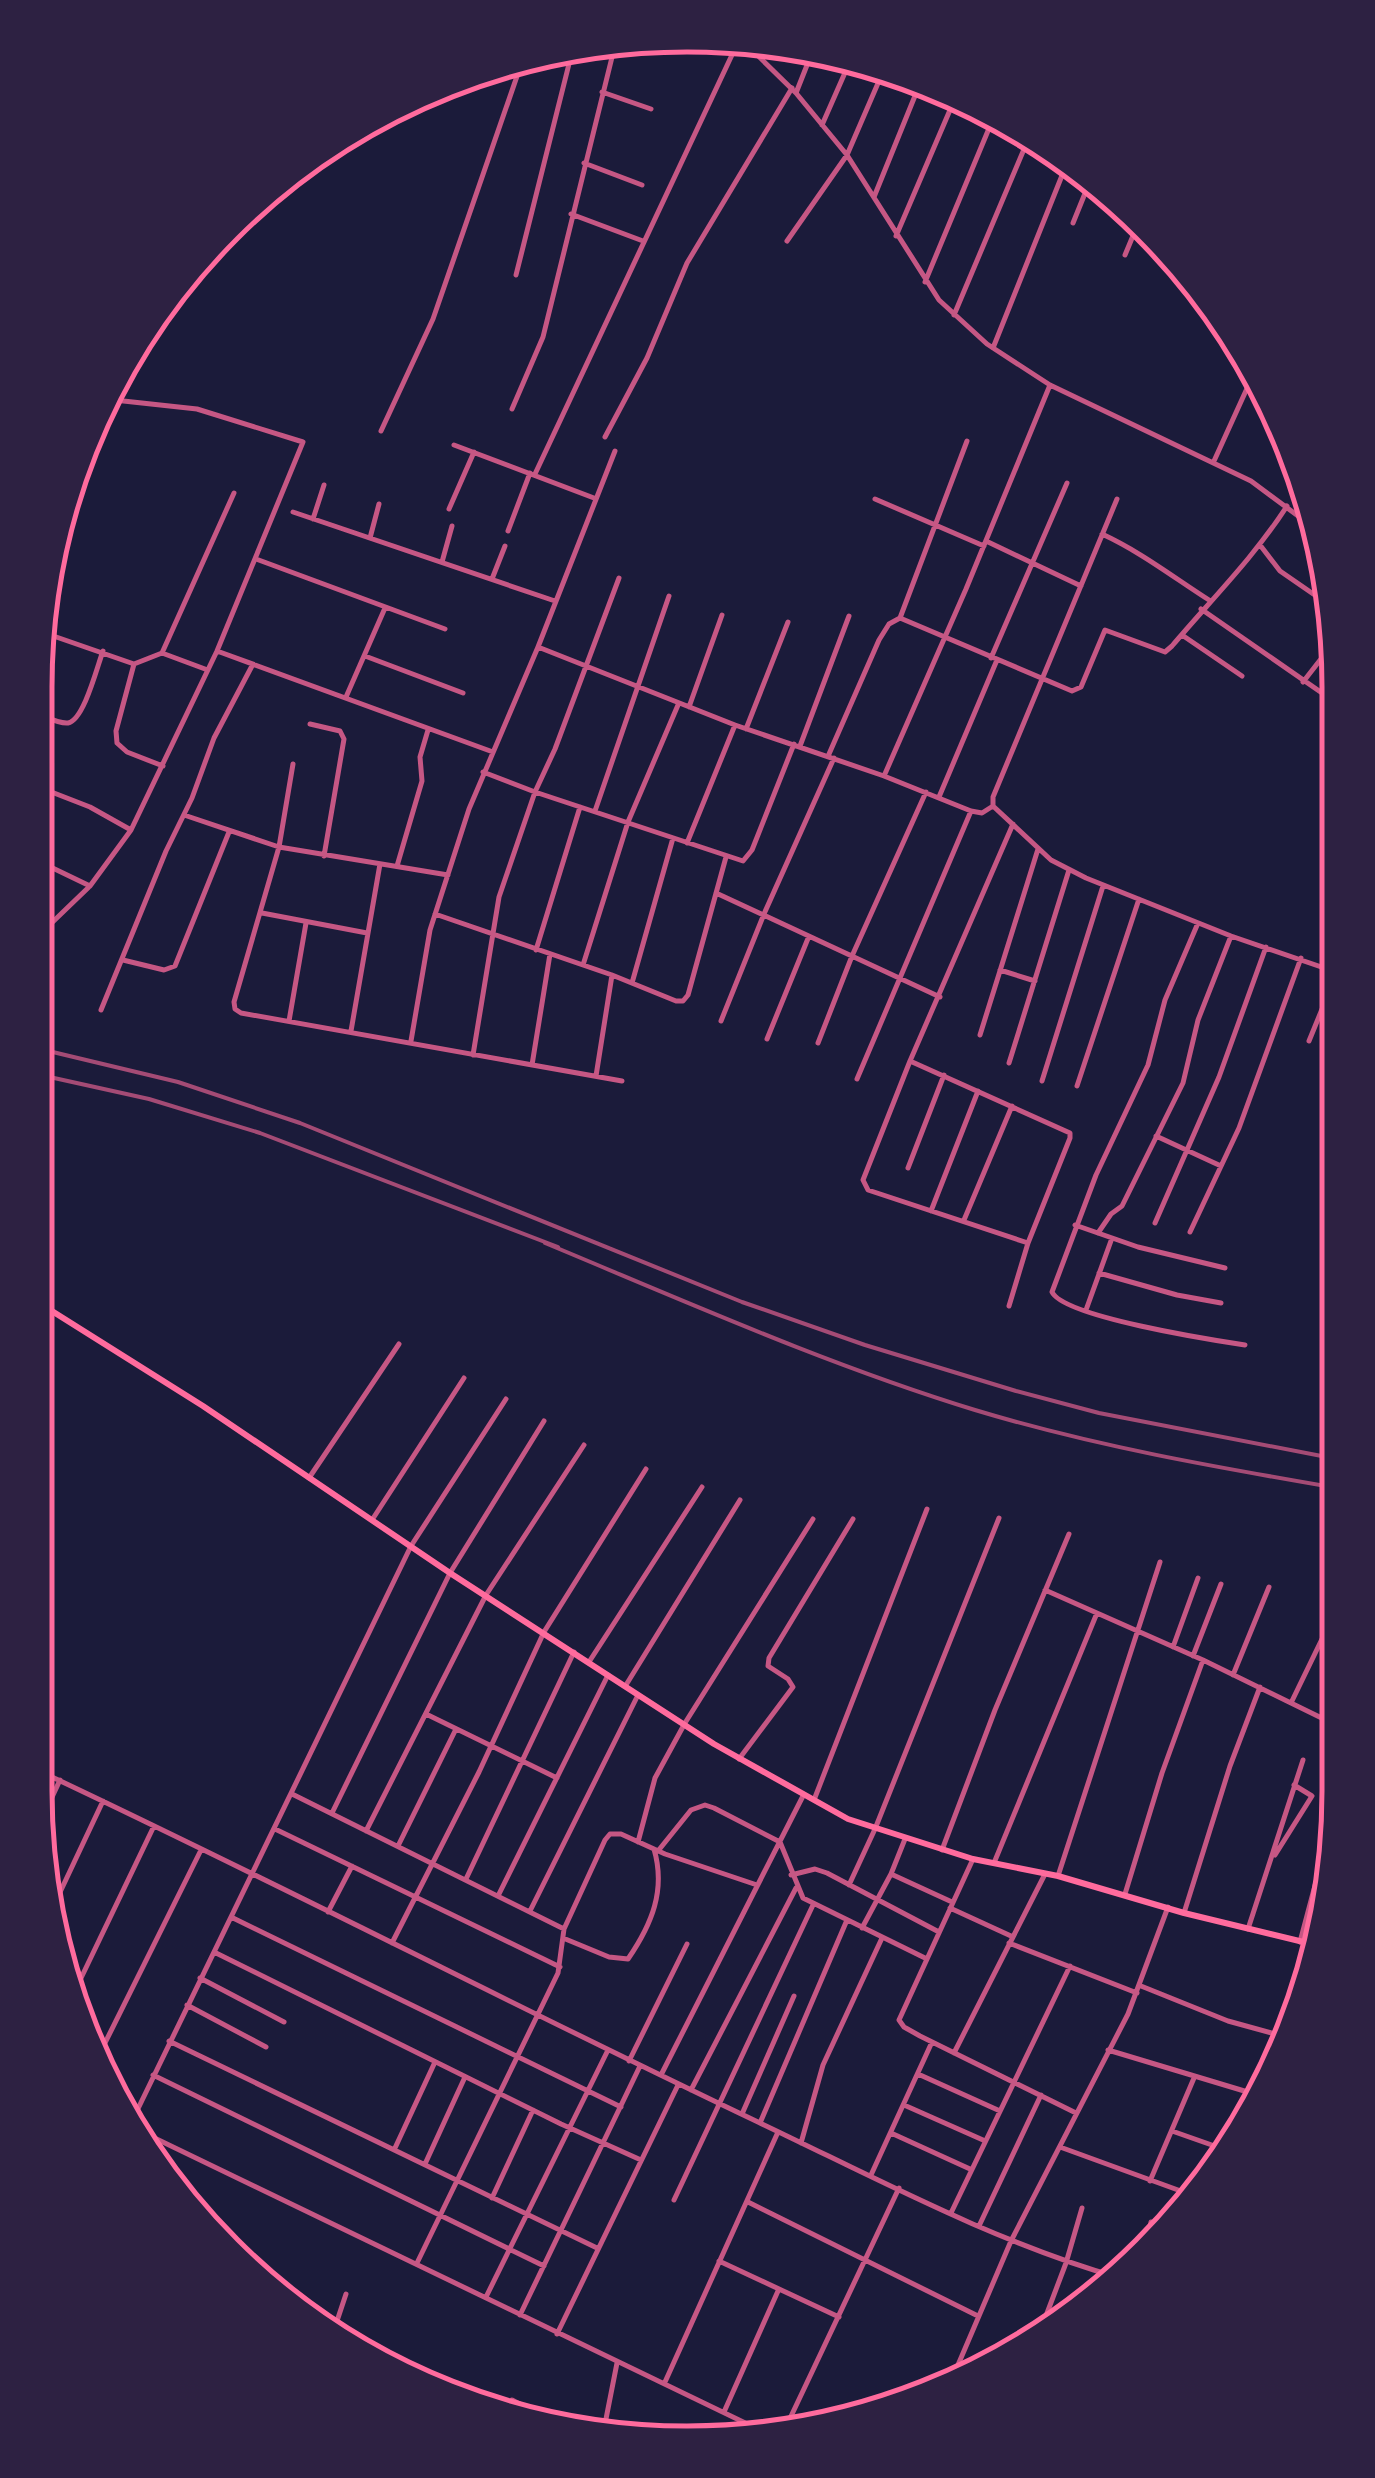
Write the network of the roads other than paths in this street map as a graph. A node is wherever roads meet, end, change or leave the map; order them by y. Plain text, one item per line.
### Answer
1 (733, 54) edge
2 (612, 57) edge
3 (758, 57) edge
4 (569, 64) edge
5 (806, 64) edge
6 (845, 72) edge
7 (517, 76) edge
8 (879, 82) edge
9 (794, 91) junction
10 (602, 92) junction
11 (915, 95) edge
12 (652, 109) dead end
13 (950, 110) edge
14 (822, 125) junction
15 (989, 129) edge
16 (1024, 150) edge
17 (847, 156) junction
18 (584, 163) junction
19 (1062, 176) edge
20 (642, 186) dead end
21 (1085, 193) edge
22 (874, 197) junction
23 (571, 214) junction
24 (1073, 222) dead end
25 (1133, 235) edge
26 (896, 237) junction
27 (788, 240) dead end
28 (643, 241) junction
29 (1125, 255) dead end
30 (516, 275) dead end
31 (925, 282) junction
32 (954, 315) junction
33 (993, 348) junction
34 (1050, 385) junction
35 (1247, 388) edge
36 (121, 402) edge
37 (512, 408) dead end
38 (381, 431) dead end
39 (605, 437) dead end
40 (967, 441) dead end
41 (454, 445) dead end
42 (615, 451) dead end
43 (474, 452) junction
44 (1214, 461) junction
45 (533, 474) junction
46 (1067, 483) dead end
47 (324, 485) dead end
48 (234, 493) dead end
49 (594, 498) junction
50 (875, 499) dead end
51 (1117, 500) dead end
52 (379, 504) dead end
53 (1287, 506) junction
54 (449, 509) dead end
55 (293, 512) dead end
56 (1299, 515) edge
57 (313, 519) junction
58 (452, 526) dead end
59 (937, 526) junction
60 (508, 531) dead end
61 (1102, 534) junction
62 (370, 538) junction
63 (985, 544) junction
64 (1260, 545) junction
65 (505, 546) dead end
66 (256, 559) junction
67 (442, 562) junction
68 (1032, 563) junction
69 (619, 578) dead end
70 (492, 579) junction
71 (1081, 586) junction
72 (669, 596) dead end
73 (1316, 597) edge
74 (1209, 600) junction
75 (556, 601) junction
76 (385, 608) junction
77 (1201, 609) junction
78 (722, 615) dead end
79 (848, 616) dead end
80 (900, 618) junction
81 (788, 622) dead end
82 (445, 630) dead end
83 (1182, 635) junction
84 (55, 636) edge
85 (943, 637) junction
86 (538, 647) junction
87 (216, 650) junction
88 (103, 651) junction
89 (162, 652) junction
90 (365, 656) junction
91 (1321, 658) edge
92 (994, 659) junction
93 (134, 664) junction
94 (253, 664) junction
95 (587, 666) junction
96 (207, 670) junction
97 (1242, 676) dead end
98 (1043, 678) junction
99 (1303, 682) junction
100 (638, 687) junction
101 (464, 693) dead end
102 (1322, 694) edge
103 (346, 699) junction
104 (678, 704) junction
105 (689, 707) junction
106 (52, 719) edge
107 (310, 724) dead end
108 (735, 725) junction
109 (746, 728) junction
110 (428, 730) junction
111 (797, 745) junction
112 (493, 752) junction
113 (831, 757) junction
114 (293, 764) dead end
115 (162, 766) junction
116 (483, 772) junction
117 (884, 776) junction
118 (52, 792) edge
119 (535, 792) junction
120 (926, 792) junction
121 (939, 797) junction
122 (580, 806) junction
123 (993, 806) junction
124 (595, 811) junction
125 (971, 811) junction
126 (184, 815) junction
127 (628, 822) junction
128 (1014, 824) junction
129 (131, 830) junction
130 (229, 832) junction
131 (673, 838) junction
132 (688, 843) junction
133 (279, 846) junction
134 (1038, 848) junction
135 (324, 856) junction
136 (726, 857) junction
137 (380, 864) junction
138 (397, 866) junction
139 (52, 868) edge
140 (1069, 870) junction
141 (448, 876) junction
142 (90, 886) junction
143 (1103, 886) junction
144 (716, 893) junction
145 (1139, 900) junction
146 (262, 913) junction
147 (436, 914) junction
148 (764, 914) junction
149 (306, 922) junction
150 (1198, 922) junction
151 (52, 923) edge
152 (367, 933) junction
153 (491, 934) junction
154 (810, 936) junction
155 (1231, 936) junction
156 (1266, 947) junction
157 (536, 950) junction
158 (550, 954) junction
159 (852, 956) junction
160 (1301, 958) junction
161 (123, 960) junction
162 (584, 965) junction
163 (1322, 968) edge
164 (1000, 970) junction
165 (612, 975) junction
166 (900, 977) junction
167 (1036, 982) junction
168 (632, 984) junction
169 (940, 996) junction
170 (1322, 1009) edge
171 (100, 1010) dead end
172 (721, 1021) dead end
173 (289, 1022) junction
174 (350, 1031) junction
175 (980, 1035) dead end
176 (767, 1039) dead end
177 (1309, 1042) dead end
178 (411, 1043) junction
179 (818, 1043) dead end
180 (473, 1055) junction
181 (910, 1060) junction
182 (1010, 1064) dead end
183 (532, 1066) junction
184 (944, 1075) junction
185 (596, 1076) junction
186 (856, 1079) dead end
187 (622, 1081) dead end
188 (1042, 1081) dead end
189 (1078, 1086) dead end
190 (978, 1091) junction
191 (1012, 1106) junction
192 (1156, 1136) junction
193 (1188, 1151) junction
194 (1222, 1166) junction
195 (908, 1168) dead end
196 (931, 1210) junction
197 (964, 1220) junction
198 (1155, 1223) dead end
199 (1075, 1225) junction
200 (1190, 1232) dead end
201 (1098, 1233) junction
202 (1112, 1238) junction
203 (1028, 1243) junction
204 (1225, 1268) dead end
205 (1099, 1273) junction
206 (1221, 1303) dead end
207 (1010, 1306) dead end
208 (1086, 1310) junction
209 (52, 1311) edge
210 (399, 1344) dead end
211 (1245, 1345) dead end
212 (464, 1378) dead end
213 (506, 1399) dead end
214 (544, 1421) dead end
215 (584, 1445) dead end
216 (646, 1469) dead end
217 (310, 1478) junction
218 (702, 1487) dead end
219 (740, 1500) dead end
220 (928, 1509) dead end
221 (999, 1518) dead end
222 (812, 1519) dead end
223 (853, 1519) dead end
224 (372, 1520) junction
225 (1069, 1534) dead end
226 (411, 1546) junction
227 (1160, 1562) dead end
228 (450, 1573) junction
229 (1198, 1578) dead end
230 (1221, 1584) dead end
231 (1269, 1587) dead end
232 (1045, 1590) junction
233 (486, 1595) junction
234 (1097, 1613) junction
235 (1136, 1630) junction
236 (544, 1632) junction
237 (1322, 1639) edge
238 (1173, 1647) junction
239 (574, 1652) junction
240 (1192, 1656) junction
241 (1204, 1660) junction
242 (589, 1662) junction
243 (1233, 1674) junction
244 (608, 1676) junction
245 (626, 1685) junction
246 (1260, 1687) junction
247 (638, 1693) junction
248 (1291, 1703) junction
249 (426, 1714) junction
250 (1322, 1718) edge
251 (685, 1723) junction
252 (456, 1729) junction
253 (492, 1746) junction
254 (739, 1758) junction
255 (1302, 1760) dead end
256 (522, 1762) junction
257 (52, 1776) edge
258 (557, 1778) junction
259 (60, 1780) junction
260 (1294, 1785) junction
261 (292, 1794) junction
262 (803, 1796) junction
263 (52, 1797) edge
264 (103, 1801) junction
265 (813, 1801) junction
266 (332, 1813) junction
267 (154, 1826) junction
268 (275, 1828) junction
269 (875, 1829) junction
270 (366, 1831) junction
271 (905, 1839) junction
272 (638, 1842) junction
273 (780, 1842) junction
274 (398, 1846) junction
275 (201, 1850) junction
276 (656, 1850) junction
277 (942, 1850) junction
278 (973, 1858) junction
279 (1270, 1862) junction
280 (432, 1864) junction
281 (994, 1864) junction
282 (352, 1866) junction
283 (253, 1874) junction
284 (891, 1874) junction
285 (1044, 1874) junction
286 (790, 1875) junction
287 (1058, 1876) junction
288 (466, 1879) junction
289 (850, 1884) junction
290 (756, 1885) junction
291 (1315, 1887) edge
292 (796, 1888) junction
293 (61, 1890) edge
294 (1124, 1894) junction
295 (416, 1896) junction
296 (498, 1896) junction
297 (876, 1899) junction
298 (813, 1905) junction
299 (952, 1905) junction
300 (1168, 1908) junction
301 (530, 1911) junction
302 (328, 1912) junction
303 (1184, 1913) junction
304 (231, 1917) junction
305 (847, 1920) junction
306 (862, 1928) junction
307 (564, 1929) junction
308 (1248, 1930) junction
309 (939, 1932) junction
310 (562, 1938) junction
311 (882, 1938) junction
312 (1010, 1940) junction
313 (1300, 1942) junction
314 (392, 1943) junction
315 (1304, 1943) edge
316 (688, 1944) dead end
317 (214, 1952) junction
318 (925, 1958) junction
319 (1070, 1966) junction
320 (560, 1967) junction
321 (81, 1978) edge
322 (200, 1978) junction
323 (1139, 1989) junction
324 (794, 1996) dead end
325 (187, 2005) junction
326 (537, 2017) junction
327 (284, 2022) dead end
328 (1274, 2034) edge
329 (169, 2041) junction
330 (932, 2042) junction
331 (105, 2043) edge
332 (266, 2046) dead end
333 (608, 2050) junction
334 (1108, 2050) junction
335 (954, 2053) junction
336 (517, 2057) junction
337 (628, 2061) junction
338 (434, 2062) junction
339 (640, 2066) junction
340 (918, 2074) junction
341 (153, 2075) junction
342 (661, 2075) junction
343 (466, 2077) junction
344 (1195, 2077) junction
345 (1014, 2082) junction
346 (678, 2084) junction
347 (588, 2090) junction
348 (691, 2090) junction
349 (1246, 2092) edge
350 (498, 2093) junction
351 (1041, 2095) junction
352 (718, 2103) junction
353 (904, 2105) junction
354 (621, 2107) junction
355 (138, 2108) edge
356 (532, 2110) junction
357 (1000, 2111) junction
358 (1076, 2113) junction
359 (742, 2114) junction
360 (760, 2123) junction
361 (570, 2128) junction
362 (778, 2132) junction
363 (1172, 2132) junction
364 (891, 2133) junction
365 (158, 2139) edge
366 (984, 2141) junction
367 (603, 2143) junction
368 (801, 2143) junction
369 (1213, 2146) edge
370 (1060, 2147) junction
371 (395, 2148) junction
372 (641, 2160) junction
373 (425, 2164) junction
374 (971, 2170) junction
375 (872, 2175) junction
376 (458, 2181) junction
377 (1150, 2181) junction
378 (899, 2188) junction
379 (1180, 2191) edge
380 (492, 2198) junction
381 (674, 2200) dead end
382 (748, 2202) junction
383 (1082, 2208) dead end
384 (952, 2213) junction
385 (524, 2214) junction
386 (442, 2217) junction
387 (979, 2226) junction
388 (560, 2230) junction
389 (1012, 2241) junction
390 (598, 2248) junction
391 (508, 2250) junction
392 (867, 2259) junction
393 (719, 2261) junction
394 (417, 2263) junction
395 (1066, 2263) junction
396 (544, 2266) junction
397 (1100, 2273) edge
398 (779, 2290) junction
399 (346, 2294) dead end
400 (486, 2298) junction
401 (1047, 2313) edge
402 (520, 2315) junction
403 (978, 2316) junction
404 (840, 2318) junction
405 (337, 2320) edge
406 (557, 2334) junction
407 (618, 2363) junction
408 (957, 2365) edge
409 (664, 2382) junction
410 (724, 2412) junction
411 (792, 2416) edge
412 (606, 2420) edge
413 (745, 2422) edge

1 - 28 street
2 - 10 street
3 - 9 street
4 - 30 street
5 - 9 street
6 - 14 street
7 - 38 street
8 - 17 street
9 - 14 street
9 - 39 street
10 - 12 street
10 - 18 street
11 - 22 street
13 - 26 street
14 - 17 street
15 - 31 street
16 - 32 street
17 - 22 street
17 - 27 street
18 - 20 street
18 - 23 street
19 - 33 street
21 - 24 street
22 - 26 street
23 - 28 street
23 - 37 street
25 - 29 street
26 - 31 street
28 - 45 street
31 - 32 street
32 - 33 street
33 - 34 street
34 - 44 street
34 - 63 street
35 - 44 street
36 - 66 street
40 - 59 street
41 - 43 street
42 - 49 street
43 - 45 street
43 - 54 street
44 - 53 street
45 - 49 street
45 - 60 street
46 - 68 street
47 - 57 street
48 - 89 street
49 - 75 street
50 - 59 street
51 - 61 street
52 - 62 street
53 - 56 street
53 - 64 street
55 - 57 street
57 - 62 street
58 - 67 street
59 - 63 street
59 - 80 street
61 - 71 street
61 - 74 street
62 - 67 street
63 - 68 street
63 - 85 street
64 - 73 street
64 - 74 street
65 - 70 street
66 - 76 street
66 - 87 street
67 - 70 street
68 - 71 street
68 - 92 street
69 - 95 street
70 - 75 street
71 - 98 street
72 - 100 street
74 - 77 street
75 - 86 street
76 - 82 street
76 - 90 street
77 - 83 street
77 - 99 street
78 - 105 street
79 - 111 street
80 - 85 street
80 - 113 street
81 - 109 street
83 - 97 street
83 - 98 street
84 - 88 street
85 - 92 street
85 - 117 street
86 - 95 street
86 - 112 street
87 - 94 street
87 - 96 street
88 - 93 street
88 - 106 street
89 - 93 street
89 - 96 street
90 - 101 street
90 - 103 street
91 - 99 street
92 - 98 street
92 - 121 street
93 - 115 street
94 - 103 street
94 - 126 street
95 - 100 street
95 - 119 street
96 - 115 street
98 - 123 street
99 - 102 street
100 - 104 street
100 - 124 street
103 - 110 street
104 - 105 street
104 - 127 street
105 - 108 street
107 - 135 street
108 - 109 street
108 - 132 street
109 - 111 street
110 - 112 street
110 - 138 street
111 - 113 street
111 - 136 street
112 - 116 street
113 - 117 street
113 - 148 street
114 - 133 street
115 - 129 street
116 - 119 street
116 - 141 street
117 - 120 street
118 - 129 street
119 - 122 street
119 - 153 street
120 - 121 street
120 - 159 street
121 - 125 street
122 - 124 street
122 - 157 street
123 - 125 street
123 - 128 street
124 - 127 street
125 - 166 street
126 - 130 street
126 - 161 street
127 - 131 street
127 - 162 street
128 - 134 street
128 - 169 street
129 - 142 street
130 - 133 street
130 - 161 street
131 - 132 street
131 - 168 street
132 - 136 street
133 - 135 street
133 - 146 street
134 - 140 street
134 - 164 street
135 - 137 street
136 - 144 street
137 - 138 street
137 - 152 street
138 - 141 street
139 - 142 street
140 - 143 street
140 - 167 street
141 - 147 street
142 - 151 street
143 - 145 street
143 - 188 street
144 - 148 street
144 - 168 street
145 - 150 street
145 - 189 street
146 - 149 street
146 - 173 street
147 - 153 street
147 - 178 street
148 - 154 street
148 - 172 street
149 - 152 street
149 - 173 street
150 - 155 street
150 - 199 street
152 - 174 street
153 - 157 street
153 - 180 street
154 - 159 street
154 - 176 street
155 - 156 street
155 - 192 street
156 - 160 street
156 - 193 street
157 - 158 street
158 - 162 street
158 - 183 street
159 - 166 street
159 - 179 street
160 - 163 street
160 - 194 street
161 - 171 street
162 - 165 street
164 - 167 street
164 - 175 street
165 - 168 street
165 - 185 street
166 - 169 street
166 - 186 street
167 - 182 street
169 - 181 street
170 - 177 street
173 - 174 street
174 - 178 street
178 - 180 street
180 - 183 street
181 - 184 street
181 - 196 street
183 - 185 street
184 - 190 street
184 - 195 street
185 - 187 street
190 - 191 street
190 - 196 street
191 - 197 street
191 - 203 street
192 - 193 street
192 - 201 street
193 - 194 street
193 - 198 street
194 - 200 street
196 - 197 street
197 - 203 street
199 - 201 street
199 - 208 street
201 - 202 street
202 - 204 street
202 - 205 street
203 - 207 street
205 - 206 street
205 - 208 street
208 - 211 street
209 - 217 main road
210 - 217 street
212 - 224 street
213 - 226 street
214 - 228 street
215 - 233 street
216 - 236 street
217 - 224 main road
218 - 242 street
219 - 245 street
220 - 265 street
221 - 269 street
222 - 251 street
223 - 254 street
224 - 226 main road
225 - 232 street
226 - 228 main road
226 - 261 street
227 - 235 street
228 - 233 main road
228 - 266 street
229 - 238 street
230 - 240 street
231 - 243 street
232 - 234 street
232 - 277 street
233 - 236 main road
233 - 249 street
234 - 235 street
234 - 281 street
235 - 238 street
235 - 287 street
236 - 239 main road
236 - 253 street
237 - 248 street
238 - 240 street
239 - 242 main road
239 - 256 street
240 - 241 street
241 - 243 street
241 - 294 street
242 - 244 main road
243 - 246 street
244 - 245 main road
244 - 258 street
245 - 247 main road
246 - 248 street
246 - 303 street
247 - 251 main road
247 - 301 street
248 - 250 street
249 - 252 street
249 - 270 street
251 - 254 main road
251 - 272 street
252 - 253 street
252 - 274 street
253 - 256 street
253 - 280 street
254 - 262 main road
255 - 260 street
256 - 258 street
256 - 288 street
257 - 259 street
258 - 296 street
259 - 263 street
259 - 264 street
260 - 279 street
260 - 279 street
261 - 266 street
261 - 268 street
262 - 265 main road
262 - 273 street
264 - 267 street
264 - 293 street
265 - 269 main road
266 - 270 street
267 - 275 street
267 - 321 street
268 - 282 street
268 - 283 street
269 - 271 main road
269 - 289 street
270 - 274 street
271 - 277 main road
271 - 284 street
272 - 276 street
272 - 307 street
273 - 276 street
273 - 286 street
273 - 290 street
274 - 280 street
275 - 283 street
275 - 331 street
276 - 290 street
276 - 310 street
277 - 278 main road
278 - 281 main road
278 - 299 street
279 - 308 street
280 - 288 street
280 - 295 street
281 - 285 main road
282 - 295 street
282 - 302 street
283 - 302 street
283 - 304 street
284 - 297 street
284 - 299 street
285 - 287 main road
285 - 312 street
286 - 289 street
286 - 292 street
287 - 294 main road
288 - 296 street
289 - 297 street
290 - 342 street
291 - 313 street
292 - 298 street
292 - 348 street
294 - 300 main road
295 - 314 street
295 - 320 street
296 - 301 street
297 - 306 street
297 - 309 street
298 - 305 street
298 - 352 street
299 - 309 street
299 - 312 street
300 - 303 main road
300 - 323 street
301 - 307 street
302 - 314 street
303 - 308 main road
304 - 317 street
304 - 336 street
305 - 306 street
305 - 360 street
306 - 311 street
307 - 310 street
308 - 313 main road
309 - 318 street
310 - 320 street
311 - 318 street
311 - 368 street
312 - 319 street
312 - 335 street
313 - 315 main road
314 - 326 street
316 - 337 street
317 - 322 street
317 - 338 street
318 - 330 street
319 - 323 street
319 - 345 street
320 - 326 street
322 - 325 street
322 - 327 street
323 - 328 street
323 - 334 street
324 - 359 street
325 - 329 street
325 - 332 street
326 - 333 street
326 - 336 street
329 - 341 street
329 - 371 street
330 - 335 street
330 - 340 street
333 - 337 street
333 - 347 street
334 - 344 street
334 - 358 street
335 - 345 street
336 - 347 street
336 - 350 street
337 - 339 street
338 - 343 street
338 - 371 street
339 - 342 street
339 - 354 street
340 - 353 street
340 - 357 street
341 - 355 street
341 - 386 street
342 - 346 street
343 - 350 street
343 - 373 street
344 - 349 street
344 - 363 street
345 - 351 street
345 - 357 street
346 - 348 street
346 - 372 street
347 - 354 street
347 - 361 street
348 - 352 street
350 - 356 street
350 - 376 street
351 - 358 street
351 - 387 street
352 - 359 street
352 - 381 street
353 - 364 street
353 - 366 street
354 - 367 street
356 - 361 street
356 - 380 street
357 - 366 street
358 - 370 street
359 - 360 street
360 - 362 street
361 - 367 street
361 - 385 street
362 - 368 street
362 - 382 street
363 - 369 street
363 - 377 street
364 - 374 street
364 - 375 street
365 - 394 street
366 - 374 street
367 - 372 street
367 - 388 street
368 - 375 street
370 - 377 street
370 - 389 street
371 - 373 street
372 - 390 street
373 - 376 street
374 - 384 street
375 - 378 street
376 - 380 street
376 - 386 street
377 - 379 street
378 - 384 street
378 - 392 street
380 - 385 street
382 - 392 street
382 - 393 street
383 - 395 street
384 - 387 street
385 - 388 street
385 - 391 street
386 - 391 street
386 - 394 street
387 - 389 street
388 - 390 street
388 - 396 street
389 - 395 street
389 - 403 street
390 - 406 street
391 - 396 street
391 - 400 street
392 - 403 street
392 - 404 street
393 - 398 street
393 - 409 street
394 - 400 street
395 - 397 street
395 - 401 street
396 - 402 street
398 - 404 street
398 - 410 street
399 - 405 street
400 - 402 street
402 - 406 street
403 - 408 street
404 - 411 street
406 - 407 street
407 - 409 street
407 - 412 street
409 - 410 street
410 - 413 street

